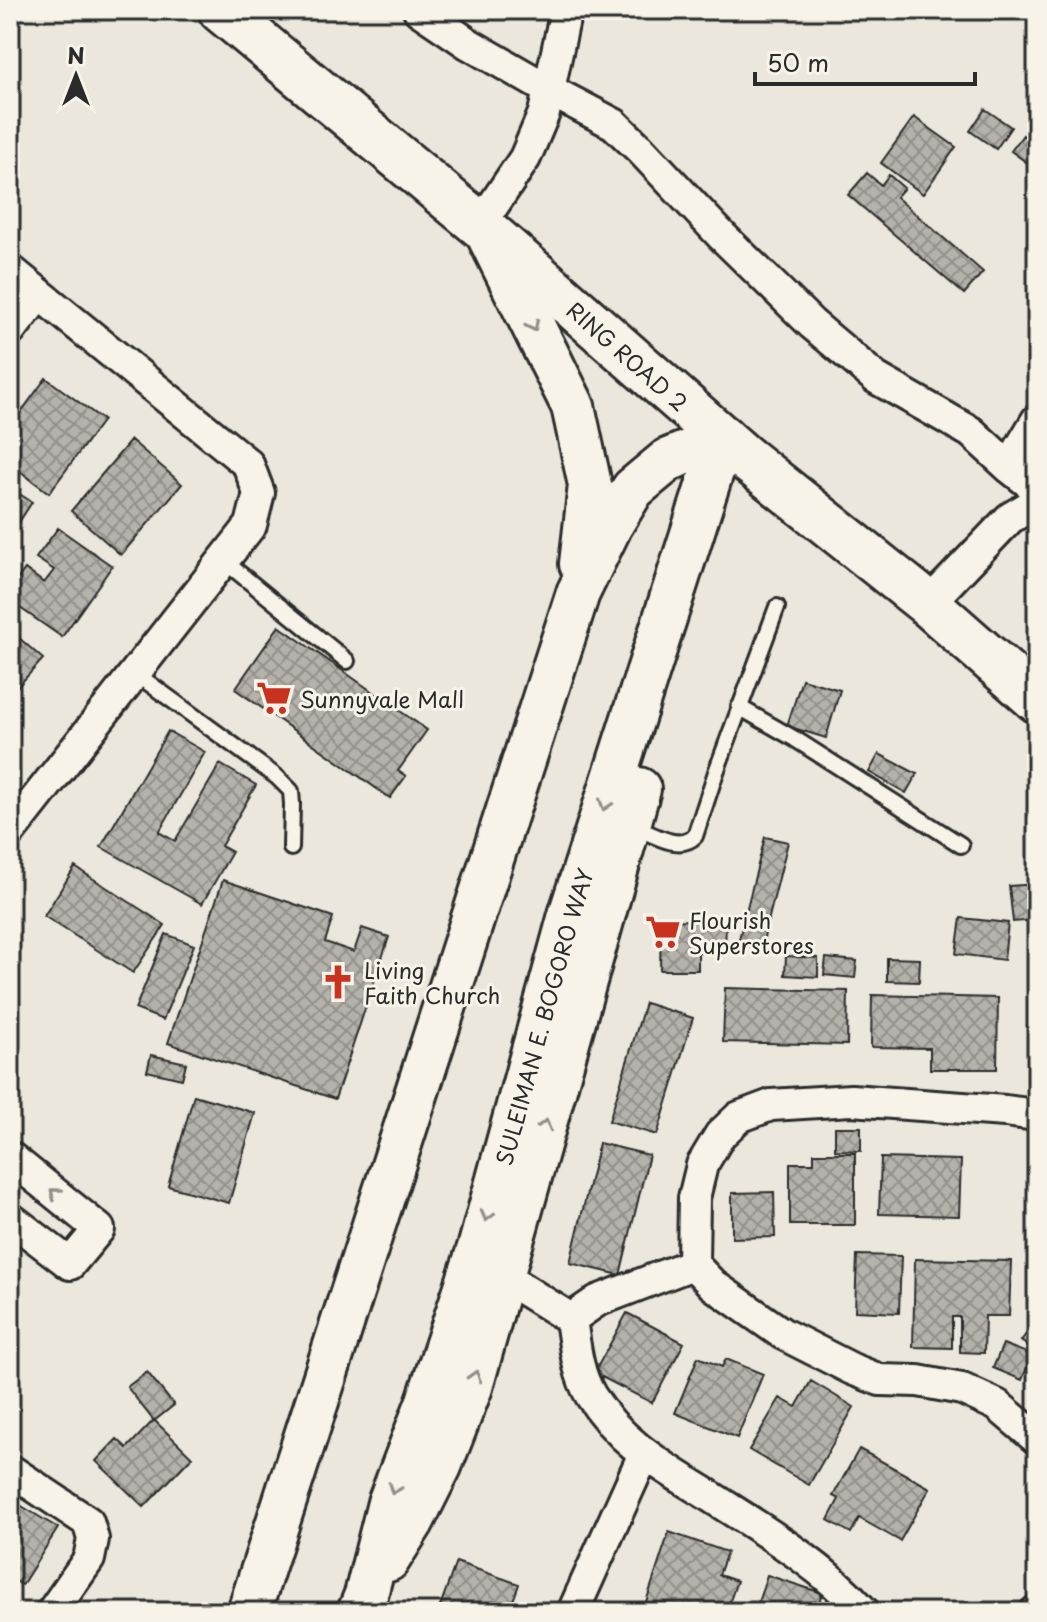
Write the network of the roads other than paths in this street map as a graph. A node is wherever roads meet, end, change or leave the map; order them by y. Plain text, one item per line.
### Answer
1 (221, 10) edge
2 (419, 10) edge
3 (566, 10) edge
4 (549, 90) junction
5 (483, 228) junction
6 (10, 270) edge
7 (39, 294) junction
8 (10, 331) edge
9 (1037, 420) edge
10 (733, 447) junction
11 (1009, 467) junction
12 (1037, 489) edge
13 (1037, 502) edge
14 (223, 560) junction
15 (578, 593) junction
16 (928, 604) junction
17 (777, 607) dead end
18 (347, 661) dead end
19 (135, 673) junction
20 (1037, 700) edge
21 (739, 707) junction
22 (629, 825) junction
23 (10, 832) edge
24 (961, 845) dead end
25 (291, 848) dead end
26 (1037, 1115) edge
27 (10, 1157) edge
28 (10, 1218) edge
29 (693, 1264) junction
30 (502, 1276) junction
31 (571, 1319) junction
32 (444, 1409) junction
33 (1037, 1439) edge
34 (644, 1454) junction
35 (10, 1470) edge
36 (362, 1604) edge
37 (52, 1612) edge
38 (249, 1612) edge
39 (573, 1612) edge
40 (864, 1612) edge

1 - 5 main road, RING ROAD 2
2 - 4 street
3 - 4 street
4 - 5 street
4 - 11 street
5 - 10 main road, RING ROAD 2
5 -> 15 street
6 - 7 street
7 - 8 street
7 - 14 street
9 - 11 street
10 - 15 street
10 - 16 main road, RING ROAD 2
10 - 22 street, SULEIMAN E. BOGORO WAY
10 -> 32 street, SULEIMAN E. BOGORO WAY
11 - 12 street
13 - 16 street
14 - 18 lane
14 - 19 street
15 - 38 street
16 - 20 main road, RING ROAD 2
17 - 21 lane
19 - 23 street
19 - 25 lane
21 - 22 lane
21 - 24 lane
30 -> 22 street, SULEIMAN E. BOGORO WAY
26 - 29 street
28 -> 27 street
29 - 31 street
29 - 33 street
30 - 31 street
32 -> 30 street, SULEIMAN E. BOGORO WAY
31 - 34 street
32 - 36 street, SULEIMAN E. BOGORO WAY
34 - 39 street
34 - 40 street
35 - 37 street

